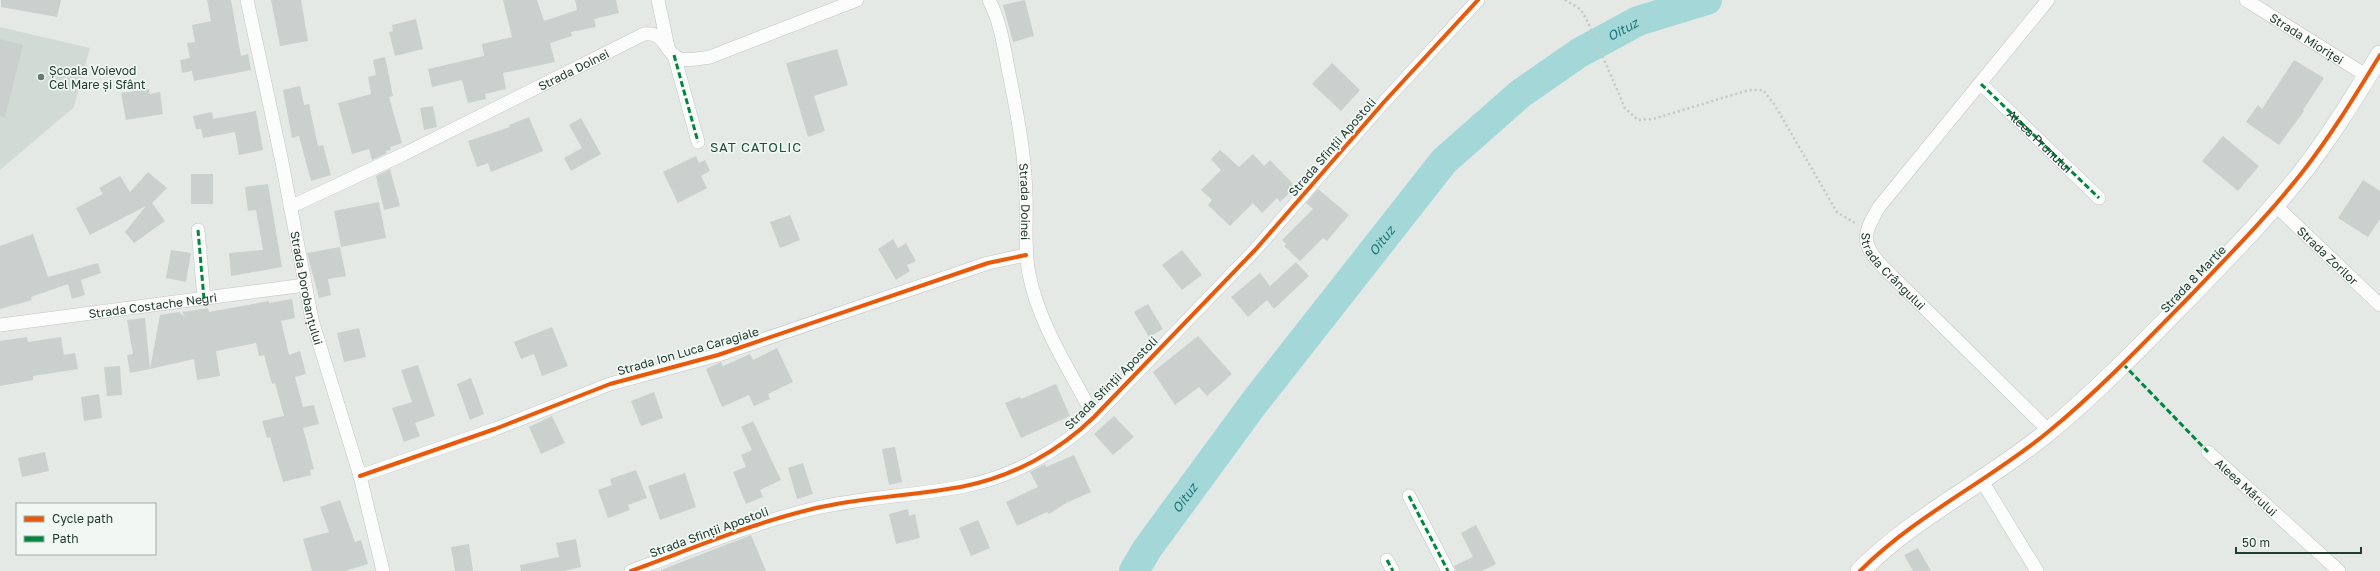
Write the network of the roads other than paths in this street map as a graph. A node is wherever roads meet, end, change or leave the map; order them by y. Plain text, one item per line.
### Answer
1 (247, 0) edge
2 (658, 0) edge
3 (857, 0) edge
4 (989, 0) edge
5 (1478, 0) edge
6 (2048, 0) edge
7 (2246, 0) edge
8 (671, 51) junction
9 (2380, 55) edge
10 (2367, 76) junction
11 (1981, 84) junction
12 (698, 142) dead end
13 (2099, 198) dead end
14 (2275, 205) junction
15 (290, 207) junction
16 (198, 230) dead end
17 (1026, 255) junction
18 (304, 285) junction
19 (204, 299) junction
20 (2380, 305) edge
21 (0, 325) edge
22 (1094, 417) junction
23 (2050, 431) junction
24 (2208, 452) dead end
25 (360, 476) junction
26 (1982, 481) junction
27 (1409, 496) dead end
28 (383, 571) edge
29 (631, 571) edge
30 (1448, 571) edge
31 (1860, 571) edge
32 (2037, 571) edge
33 (2339, 571) edge

1 - 15 street, Strada Dorobanțului
2 - 8 street
3 - 8 street
4 - 17 street, Strada Doinei
5 - 22 street, Strada Sfinții Apostoli
6 - 11 street, Strada Crângului
7 - 10 street, Strada Mioriței
8 - 12 street
8 - 15 street, Strada Doinei
9 - 10 street, Strada 8 Martie
10 - 14 street, Strada 8 Martie
11 - 13 street, Aleea Prunului
11 - 23 street, Strada Crângului
14 - 20 street, Strada Zorilor
14 - 23 street, Strada 8 Martie
15 - 18 street, Strada Dorobanțului
16 - 19 street
17 - 22 street, Strada Doinei
17 - 25 street, Strada Ion Luca Caragiale
18 - 19 street, Strada Costache Negri
18 - 25 street, Strada Dorobanțului
19 - 21 street, Strada Costache Negri
22 - 29 street, Strada Sfinții Apostoli
23 - 26 street, Strada 8 Martie
24 - 33 street, Aleea Mărului
25 - 28 street, Strada Dorobanțului
26 - 31 street, Strada 8 Martie
26 - 32 street
27 - 30 street

